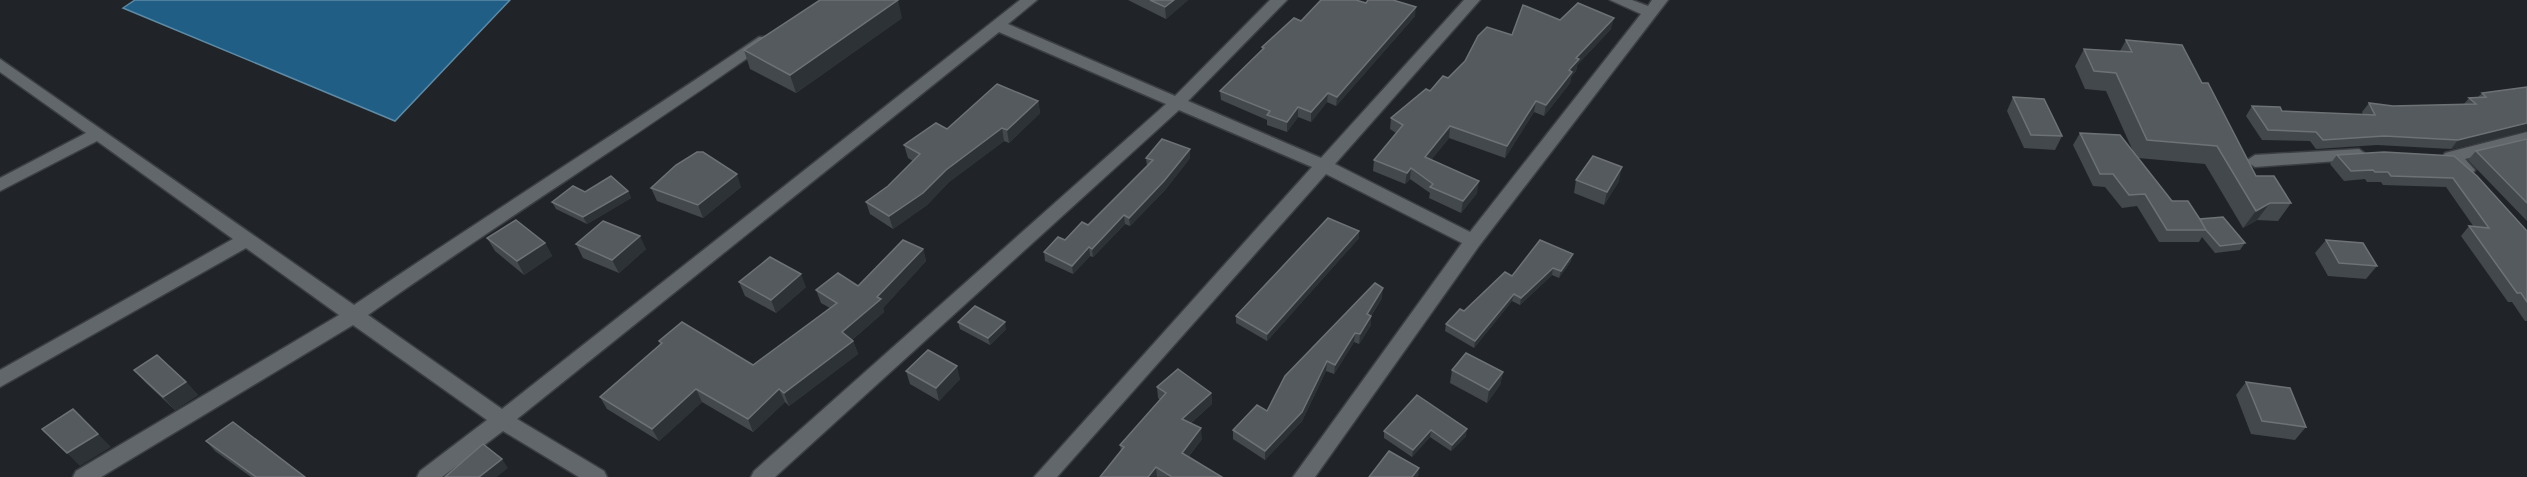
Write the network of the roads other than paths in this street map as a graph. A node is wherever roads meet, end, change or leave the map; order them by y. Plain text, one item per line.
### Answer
1 (1029, 0) edge
2 (1279, 0) edge
3 (1472, 0) edge
4 (1618, 0) edge
5 (1655, 6) edge
6 (996, 25) junction
7 (783, 27) edge
8 (3, 69) edge
9 (1177, 103) junction
10 (98, 134) junction
11 (2527, 138) edge
12 (2377, 153) edge
13 (2431, 157) edge
14 (2451, 157) junction
15 (2255, 161) dead end
16 (1322, 165) junction
17 (2477, 180) edge
18 (0, 185) edge
19 (247, 239) junction
20 (1473, 241) junction
21 (354, 315) junction
22 (0, 379) edge
23 (502, 420) junction
24 (83, 477) edge
25 (427, 477) edge
26 (597, 477) edge
27 (761, 477) edge
28 (1044, 477) edge
29 (1303, 477) edge

1 - 6 street
2 - 9 street
3 - 16 street
4 - 5 street
5 - 20 street
6 - 9 street
6 - 23 street
7 - 21 street
8 - 10 street
9 - 16 street
9 - 27 street
10 - 18 street
10 - 19 street
11 - 14 street
12 - 15 street
13 - 14 street
14 - 17 street
16 - 20 street
16 - 28 street
19 - 21 street
19 - 22 street
20 - 29 street
21 - 23 street
21 - 24 street
23 - 25 street
23 - 26 street

